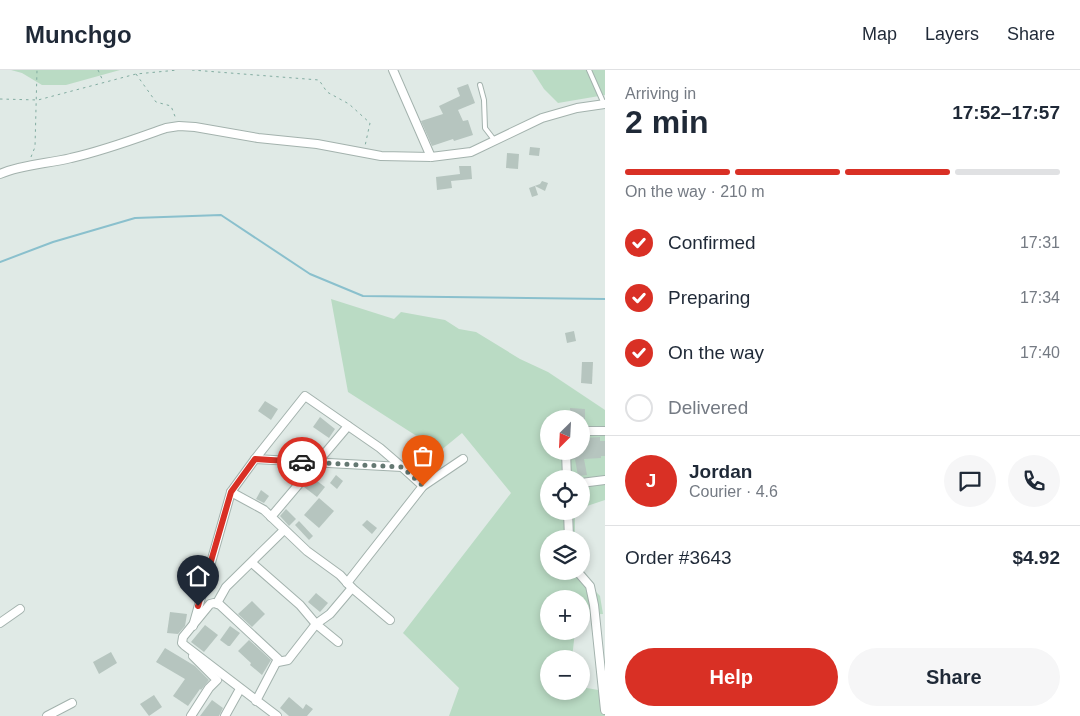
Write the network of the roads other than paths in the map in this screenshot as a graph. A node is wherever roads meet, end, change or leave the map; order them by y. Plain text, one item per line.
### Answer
1 (393, 70) edge
2 (589, 70) edge
3 (480, 85) dead end
4 (604, 104) edge
5 (495, 141) junction
6 (431, 157) junction
7 (0, 174) edge
8 (348, 426) junction
9 (590, 431) edge
10 (605, 431) edge
11 (255, 459) junction
12 (463, 459) dead end
13 (317, 463) junction
14 (402, 467) junction
15 (605, 480) edge
16 (590, 482) edge
17 (423, 486) junction
18 (231, 492) junction
19 (271, 517) junction
20 (284, 530) junction
21 (252, 563) junction
22 (585, 580) edge
23 (349, 585) junction
24 (217, 603) junction
25 (20, 609) dead end
26 (390, 620) dead end
27 (0, 624) edge
28 (316, 624) junction
29 (193, 626) junction
30 (338, 642) dead end
31 (186, 647) junction
32 (278, 662) junction
33 (240, 688) junction
34 (256, 701) junction
35 (72, 703) dead end
36 (605, 710) edge
37 (47, 716) edge
38 (191, 716) edge
39 (226, 716) edge
40 (277, 716) edge

1 - 6 street
2 - 4 lane
3 - 5 lane
4 - 5 street
5 - 6 street
6 - 7 street
8 - 11 street
8 - 13 street
8 - 14 street
9 - 10 street
11 - 13 street
11 - 18 street
12 - 17 street
13 - 14 street
13 - 19 street
14 - 17 street
15 - 16 street
17 - 23 street
18 - 19 street
18 - 29 street
19 - 20 street
20 - 21 street
20 - 23 street
21 - 24 street
21 - 28 street
22 - 36 street
23 - 26 street
23 - 28 street
24 - 29 street
24 - 32 street
25 - 27 street
28 - 30 street
28 - 32 street
29 - 31 street
31 - 33 street
31 - 38 street
32 - 34 street
33 - 34 street
33 - 39 street
34 - 40 street
35 - 37 street

